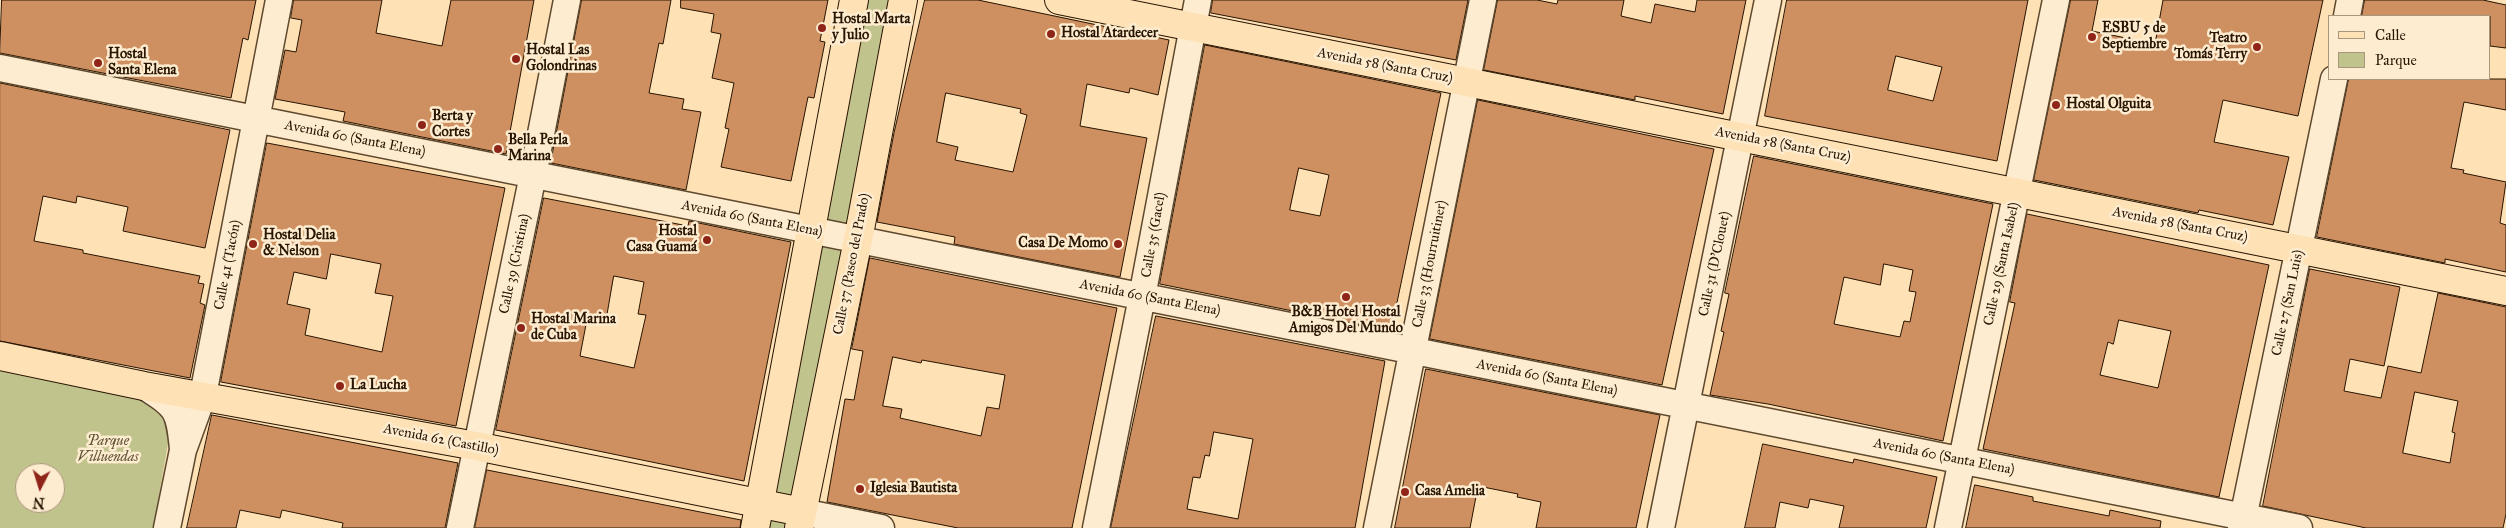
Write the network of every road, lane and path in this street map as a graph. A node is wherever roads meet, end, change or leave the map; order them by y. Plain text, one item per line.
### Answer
1 (279, 0) edge
2 (567, 0) edge
3 (854, 0) edge
4 (903, 0) edge
5 (1059, 0) edge
6 (1198, 0) edge
7 (1483, 0) edge
8 (1768, 0) edge
9 (2056, 0) edge
10 (2350, 0) edge
11 (2347, 15) edge
12 (1192, 27) junction
13 (0, 68) edge
14 (2334, 80) edge
15 (1466, 82) junction
16 (257, 120) junction
17 (1741, 137) junction
18 (534, 175) junction
19 (2017, 192) junction
20 (811, 230) junction
21 (858, 240) junction
22 (2299, 249) junction
23 (2506, 291) edge
24 (1142, 297) junction
25 (1413, 351) junction
26 (0, 356) edge
27 (144, 386) junction
28 (203, 395) junction
29 (1686, 406) junction
30 (476, 446) junction
31 (183, 450) junction
32 (1962, 460) junction
33 (758, 516) edge
34 (801, 520) edge
35 (2242, 522) edge
36 (167, 528) edge
37 (460, 528) edge
38 (881, 528) edge
39 (1096, 528) edge
40 (1377, 528) edge
41 (1661, 528) edge
42 (1948, 528) edge
43 (2299, 528) edge

1 - 16 street, Calle 41 (Tacón)
2 - 18 street, Calle 39 (Cristina)
3 - 20 main road
4 - 21 main road, Calle 37 (Paseo del Prado)
5 - 12 main road, Avenida 58 (Santa Cruz)
6 - 12 street, Calle 35 (Gacel)
7 - 15 street, Calle 33 (Hourruitiner)
8 - 17 street, Calle 31 (D'Clouet)
9 - 19 street, Calle 29 (Santa Isabel)
10 - 11 street
12 - 15 main road, Avenida 58 (Santa Cruz)
12 - 24 street, Calle 35 (Gacel)
13 - 16 street, Avenida 60 (Santa Elena)
14 - 22 street, Calle 27 (San Luis)
15 - 17 main road, Avenida 58 (Santa Cruz)
15 - 25 street, Calle 33 (Hourruitiner)
16 - 18 street, Avenida 60 (Santa Elena)
16 - 28 street, Calle 41 (Tacón)
17 - 19 main road, Avenida 58 (Santa Cruz)
17 - 29 street, Calle 31 (D'Clouet)
18 - 20 street, Avenida 60 (Santa Elena)
18 - 30 street, Calle 39 (Cristina)
19 - 22 main road, Avenida 58 (Santa Cruz)
19 - 32 street, Calle 29 (Santa Isabel)
20 - 21 street, Avenida 60 (Santa Elena)
20 - 33 main road
21 - 24 street, Avenida 60 (Santa Elena)
21 - 34 main road, Calle 37 (Paseo del Prado)
22 - 23 main road, Avenida 58 (Santa Cruz)
22 - 35 street, Calle 27 (San Luis)
24 - 25 street, Avenida 60 (Santa Elena)
24 - 39 street, Calle 35 (Gacel)
25 - 29 street, Avenida 60 (Santa Elena)
25 - 40 street, Calle 33 (Hourruitiner)
26 - 27 main road, Avenida 62 (Castillo)
27 - 28 main road, Avenida 62 (Castillo)
27 - 31 street
28 - 30 main road, Avenida 62 (Castillo)
28 - 31 street, Calle 41 (Tacón)
29 - 32 street, Avenida 60 (Santa Elena)
29 - 41 street, Calle 31 (D'Clouet)
30 - 33 main road, Avenida 62 (Castillo)
30 - 37 street, Calle 39 (Cristina)
31 - 36 street, Calle 41 (Tacón)
32 - 35 street, Avenida 60 (Santa Elena)
32 - 42 street, Calle 29 (Santa Isabel)
33 - 34 main road, Avenida 62 (Castillo)
34 - 38 street, Avenida 62 (Castillo)
35 - 43 street, Avenida 60 (Santa Elena)

